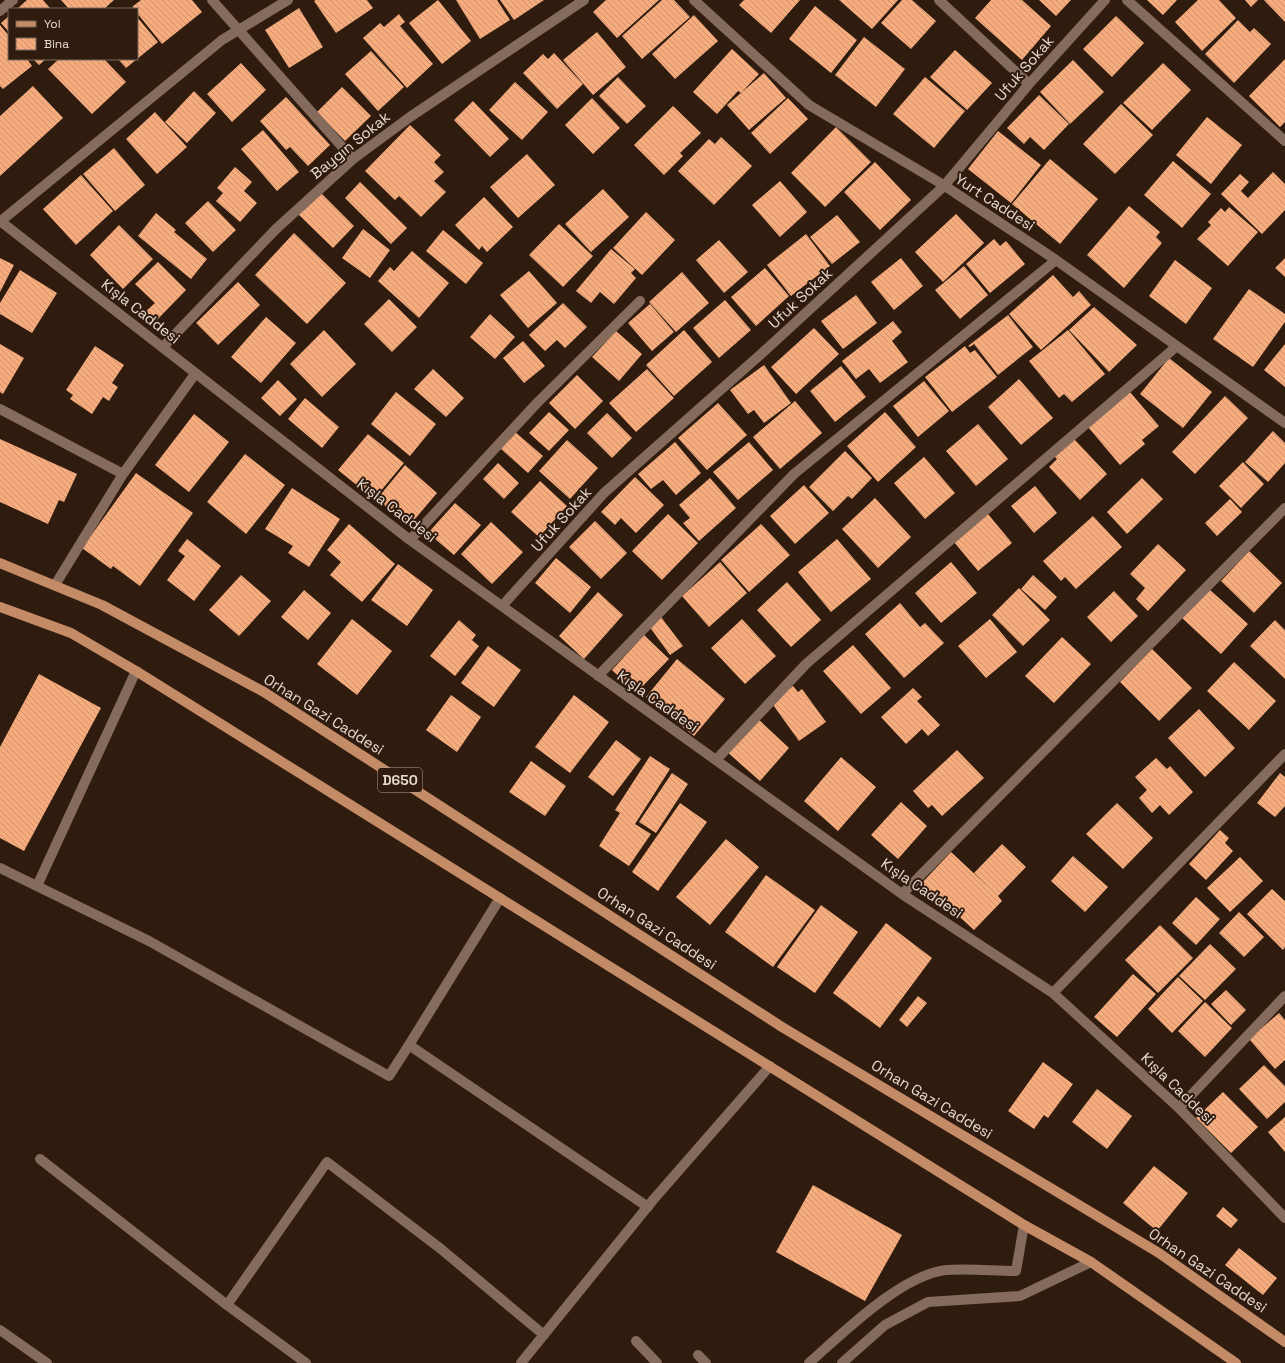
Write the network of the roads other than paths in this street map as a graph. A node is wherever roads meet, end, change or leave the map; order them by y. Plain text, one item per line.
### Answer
1 (13, 0) edge
2 (212, 0) edge
3 (288, 0) edge
4 (584, 0) edge
5 (694, 0) edge
6 (939, 0) edge
7 (1105, 0) edge
8 (1127, 0) edge
9 (0, 11) edge
10 (239, 30) junction
11 (1028, 84) junction
12 (1285, 141) edge
13 (353, 159) junction
14 (944, 186) junction
15 (0, 221) edge
16 (1056, 260) junction
17 (640, 301) dead end
18 (1177, 346) junction
19 (163, 347) junction
20 (195, 374) junction
21 (0, 409) edge
22 (1285, 423) edge
23 (123, 474) junction
24 (1285, 508) edge
25 (410, 540) junction
26 (0, 563) edge
27 (55, 585) junction
28 (502, 606) junction
29 (0, 607) edge
30 (136, 671) junction
31 (598, 676) junction
32 (1285, 754) edge
33 (716, 760) junction
34 (0, 868) edge
35 (37, 886) junction
36 (902, 894) junction
37 (500, 898) junction
38 (1054, 992) junction
39 (1285, 996) edge
40 (409, 1044) junction
41 (770, 1066) junction
42 (1179, 1108) junction
43 (40, 1159) dead end
44 (648, 1207) junction
45 (1285, 1218) edge
46 (1024, 1225) junction
47 (1091, 1262) junction
48 (227, 1305) junction
49 (0, 1330) edge
50 (544, 1335) junction
51 (636, 1341) dead end
52 (1285, 1342) edge
53 (698, 1354) dead end
54 (47, 1363) edge
55 (306, 1363) edge
56 (521, 1363) edge
57 (657, 1363) edge
58 (706, 1363) edge
59 (809, 1363) edge
60 (842, 1363) edge
61 (1236, 1363) edge

1 - 9 street
2 - 10 street
3 - 10 street
4 - 13 street, Baygın Sokak
5 - 14 street, Yurt Caddesi
6 - 11 street
7 - 11 street, Ufuk Sokak
8 - 12 street
10 - 13 street
10 - 15 street
11 - 14 street, Ufuk Sokak
13 - 19 street, Baygın Sokak
14 - 16 street, Yurt Caddesi
14 - 28 street, Ufuk Sokak
15 - 19 street, Kışla Caddesi
16 - 18 street, Yurt Caddesi
16 - 31 street
17 - 25 street
18 - 22 street, Yurt Caddesi
18 - 33 street
19 - 20 street, Kışla Caddesi
20 - 23 street
20 - 25 street, Kışla Caddesi
21 - 23 street
23 - 27 street
24 - 36 street
25 - 28 street, Kışla Caddesi
26 - 27 main road, Orhan Gazi Caddesi / D650
27 - 52 main road, Orhan Gazi Caddesi / D650
28 - 31 street, Kışla Caddesi
29 - 30 main road
30 - 35 street
30 - 37 main road
31 - 33 street, Kışla Caddesi
32 - 38 street
33 - 36 street, Kışla Caddesi
34 - 35 street
35 - 40 street
36 - 38 street, Kışla Caddesi
37 - 40 street
37 - 41 main road
38 - 42 street, Kışla Caddesi
39 - 42 street
40 - 44 street
41 - 44 street
41 - 46 main road
42 - 45 street, Kışla Caddesi
43 - 48 street
44 - 50 street
46 - 47 main road
46 - 59 street
47 - 60 street
47 - 61 main road
48 - 50 street
48 - 55 street
49 - 54 street
50 - 56 street
51 - 57 street
53 - 58 street

